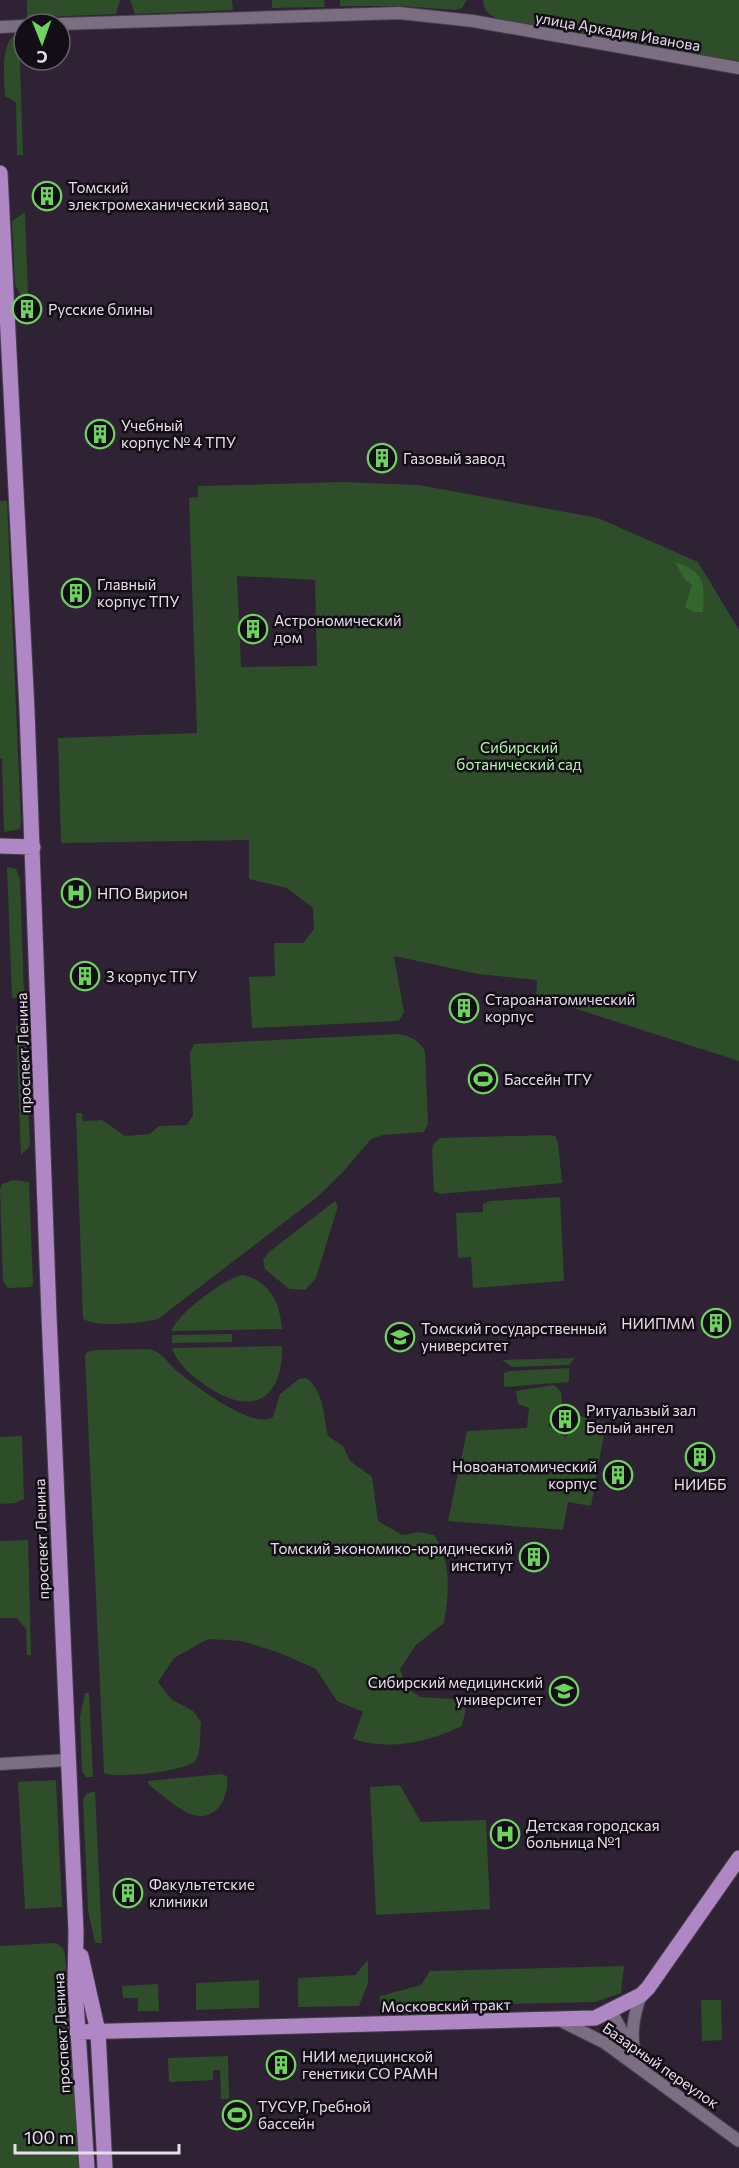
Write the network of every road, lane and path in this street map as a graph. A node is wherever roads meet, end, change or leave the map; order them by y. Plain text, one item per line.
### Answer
1 (72, 24) edge
2 (739, 68) edge
3 (0, 173) edge
4 (4, 362) edge
5 (0, 846) edge
6 (33, 847) junction
7 (68, 1760) junction
8 (0, 1764) edge
9 (739, 1858) edge
10 (76, 1932) junction
11 (641, 1995) junction
12 (608, 2013) junction
13 (561, 2021) junction
14 (77, 2032) junction
15 (98, 2032) junction
16 (605, 2043) junction
17 (634, 2054) junction
18 (639, 2067) junction
19 (739, 2141) edge
20 (87, 2168) edge
21 (105, 2168) edge

1 - 2 street, улица Аркадия Иванова
3 - 4 main road, проспект Ленина
4 - 6 main road, проспект Ленина
5 - 6 main road
6 - 7 main road, проспект Ленина
7 - 8 street
7 - 10 main road, проспект Ленина
9 - 11 main road, Московский тракт
10 - 14 main road, проспект Ленина
10 - 15 main road, проспект Ленина
11 - 12 main road, Московский тракт
11 - 17 street
12 - 13 main road, Московский тракт
12 - 16 street
12 - 17 street
13 - 15 main road, Московский тракт
13 - 16 street, Базарный переулок
14 - 15 main road, Московский тракт
14 - 20 main road, проспект Ленина
15 - 21 main road, проспект Ленина
16 - 18 street, Базарный переулок
17 - 18 street
18 - 19 street, Базарный переулок

